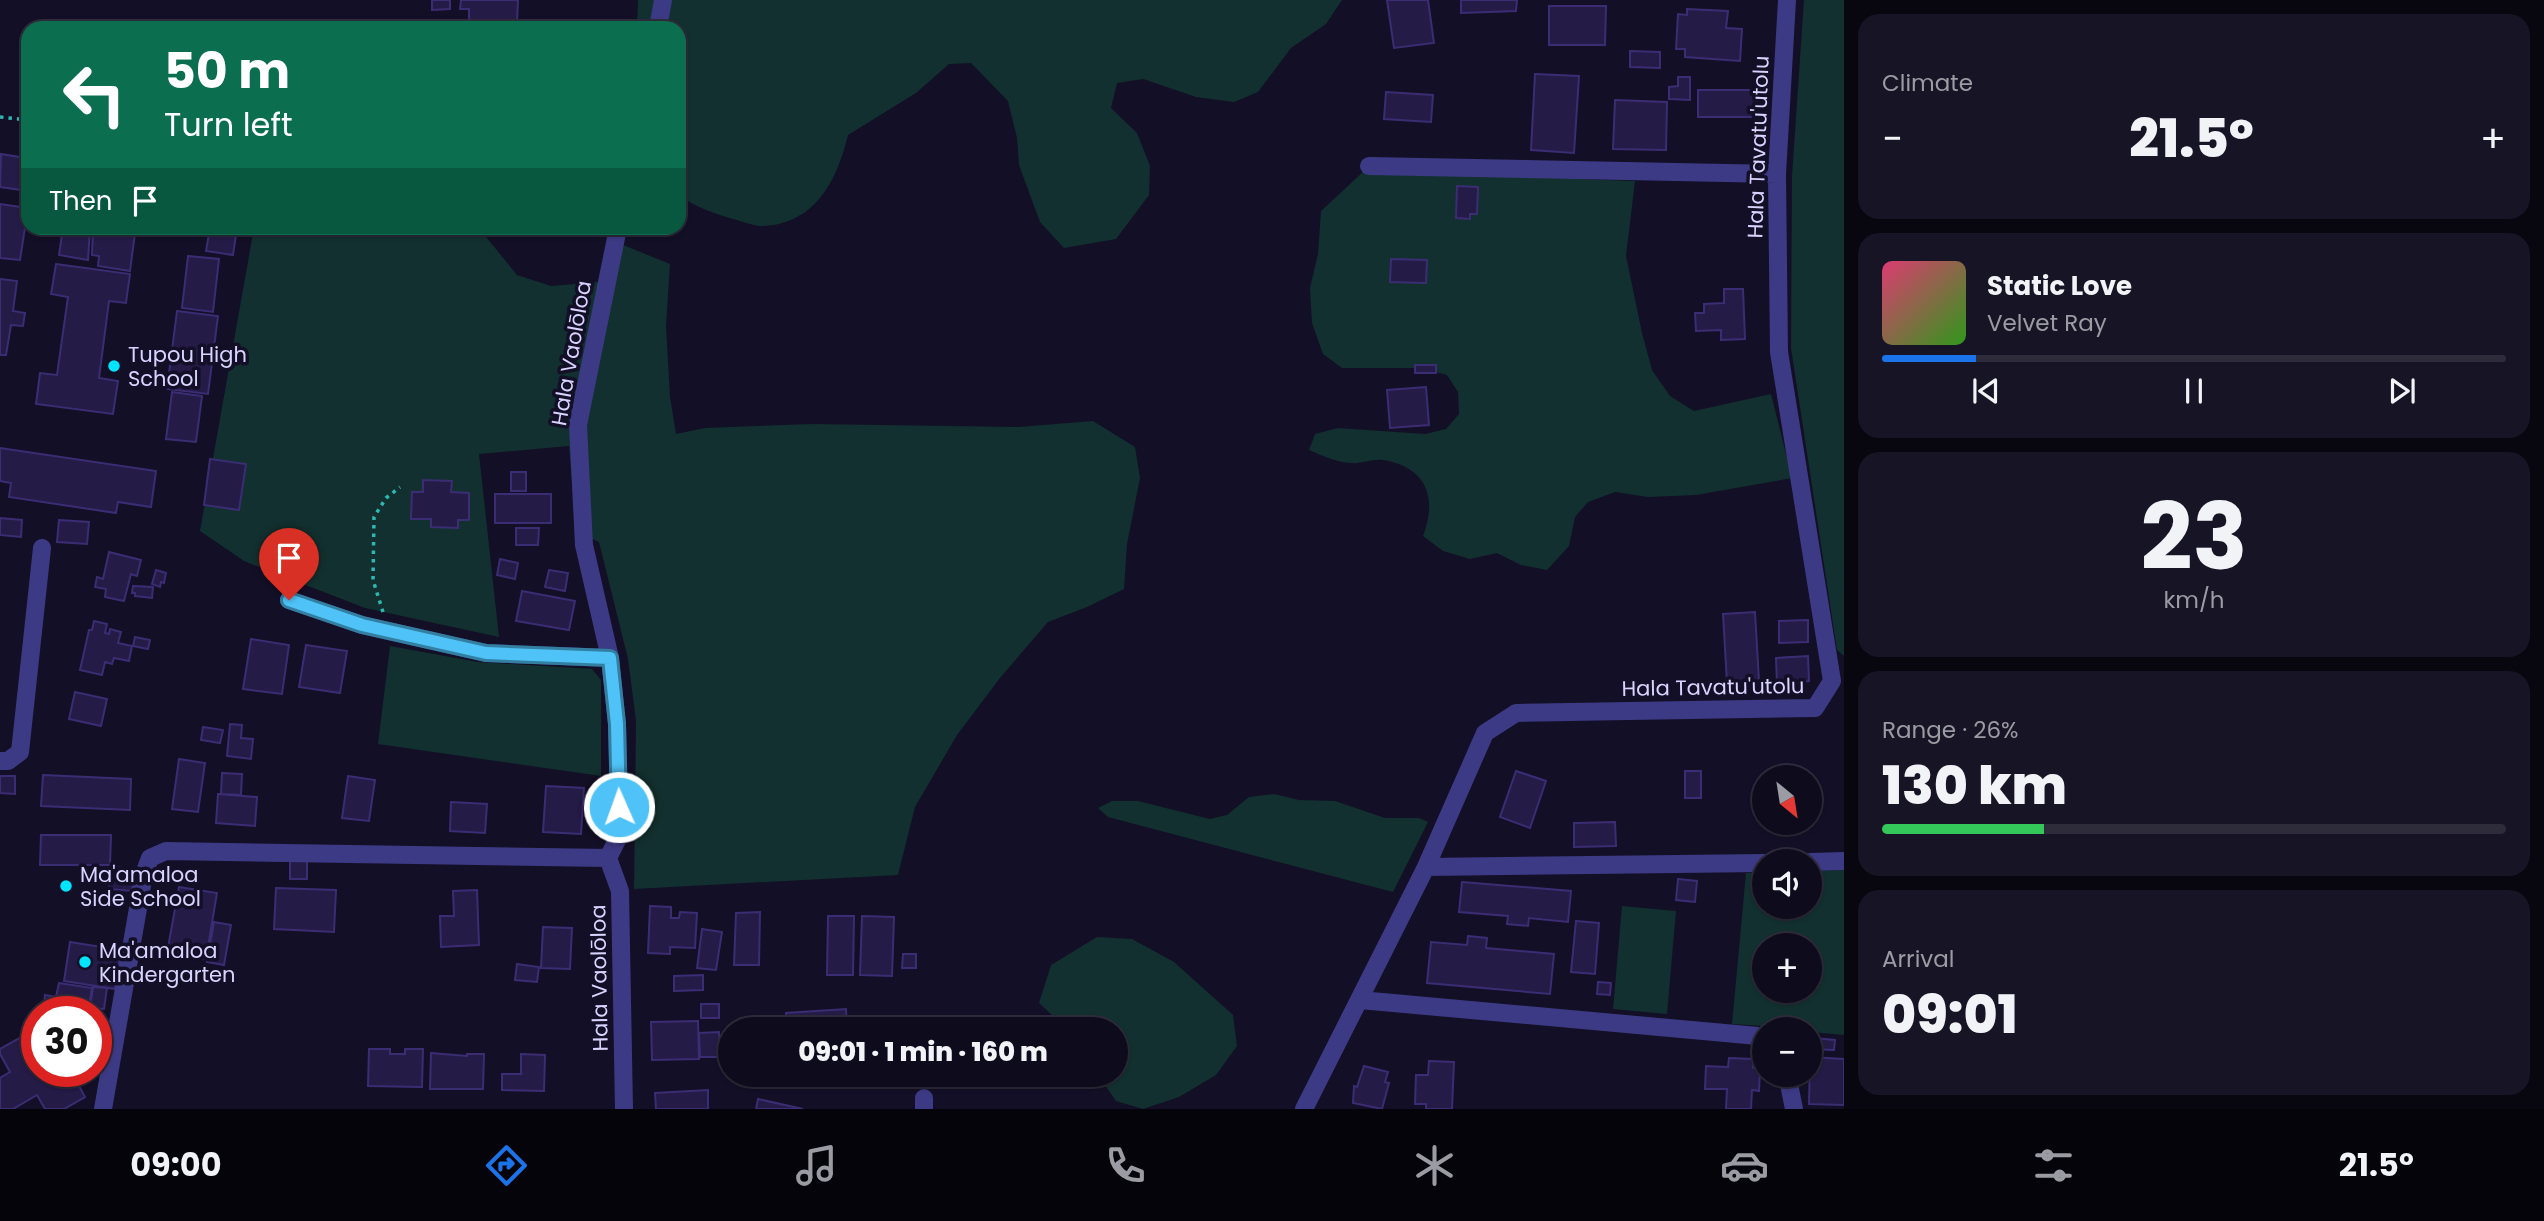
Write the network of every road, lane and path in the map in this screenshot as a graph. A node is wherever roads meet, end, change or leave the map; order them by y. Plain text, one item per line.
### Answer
1 (663, 0) edge
2 (1787, 0) edge
3 (658, 21) edge
4 (0, 117) edge
5 (21, 119) edge
6 (1369, 166) dead end
7 (1777, 174) junction
8 (617, 235) edge
9 (400, 487) dead end
10 (42, 548) dead end
11 (289, 600) dead end
12 (389, 631) junction
13 (610, 658) junction
14 (1838, 680) edge
15 (0, 761) edge
16 (608, 858) junction
17 (1844, 861) edge
18 (1822, 862) edge
19 (1752, 863) edge
20 (1426, 867) junction
21 (1360, 1000) junction
22 (1752, 1035) edge
23 (1790, 1087) edge
24 (103, 1109) edge
25 (624, 1109) edge
26 (1304, 1109) edge
27 (1794, 1109) edge

1 - 3 street
2 - 7 street, Hala Tavatu'utolu
4 - 5 path
6 - 7 street
7 - 14 street, Hala Tavatu'utolu
8 - 13 street, Hala Vaolōloa
9 - 12 path
10 - 15 street
11 - 12 street
12 - 13 street
13 - 16 street, Hala Vaolōloa
14 - 20 street, Hala Tavatu'utolu
16 - 24 street
16 - 25 street, Hala Vaolōloa
17 - 18 street
19 - 20 street
20 - 21 street, Hala Tavatu'utolu
21 - 22 street
21 - 26 street, Hala Tavatu'utolu
23 - 27 street

